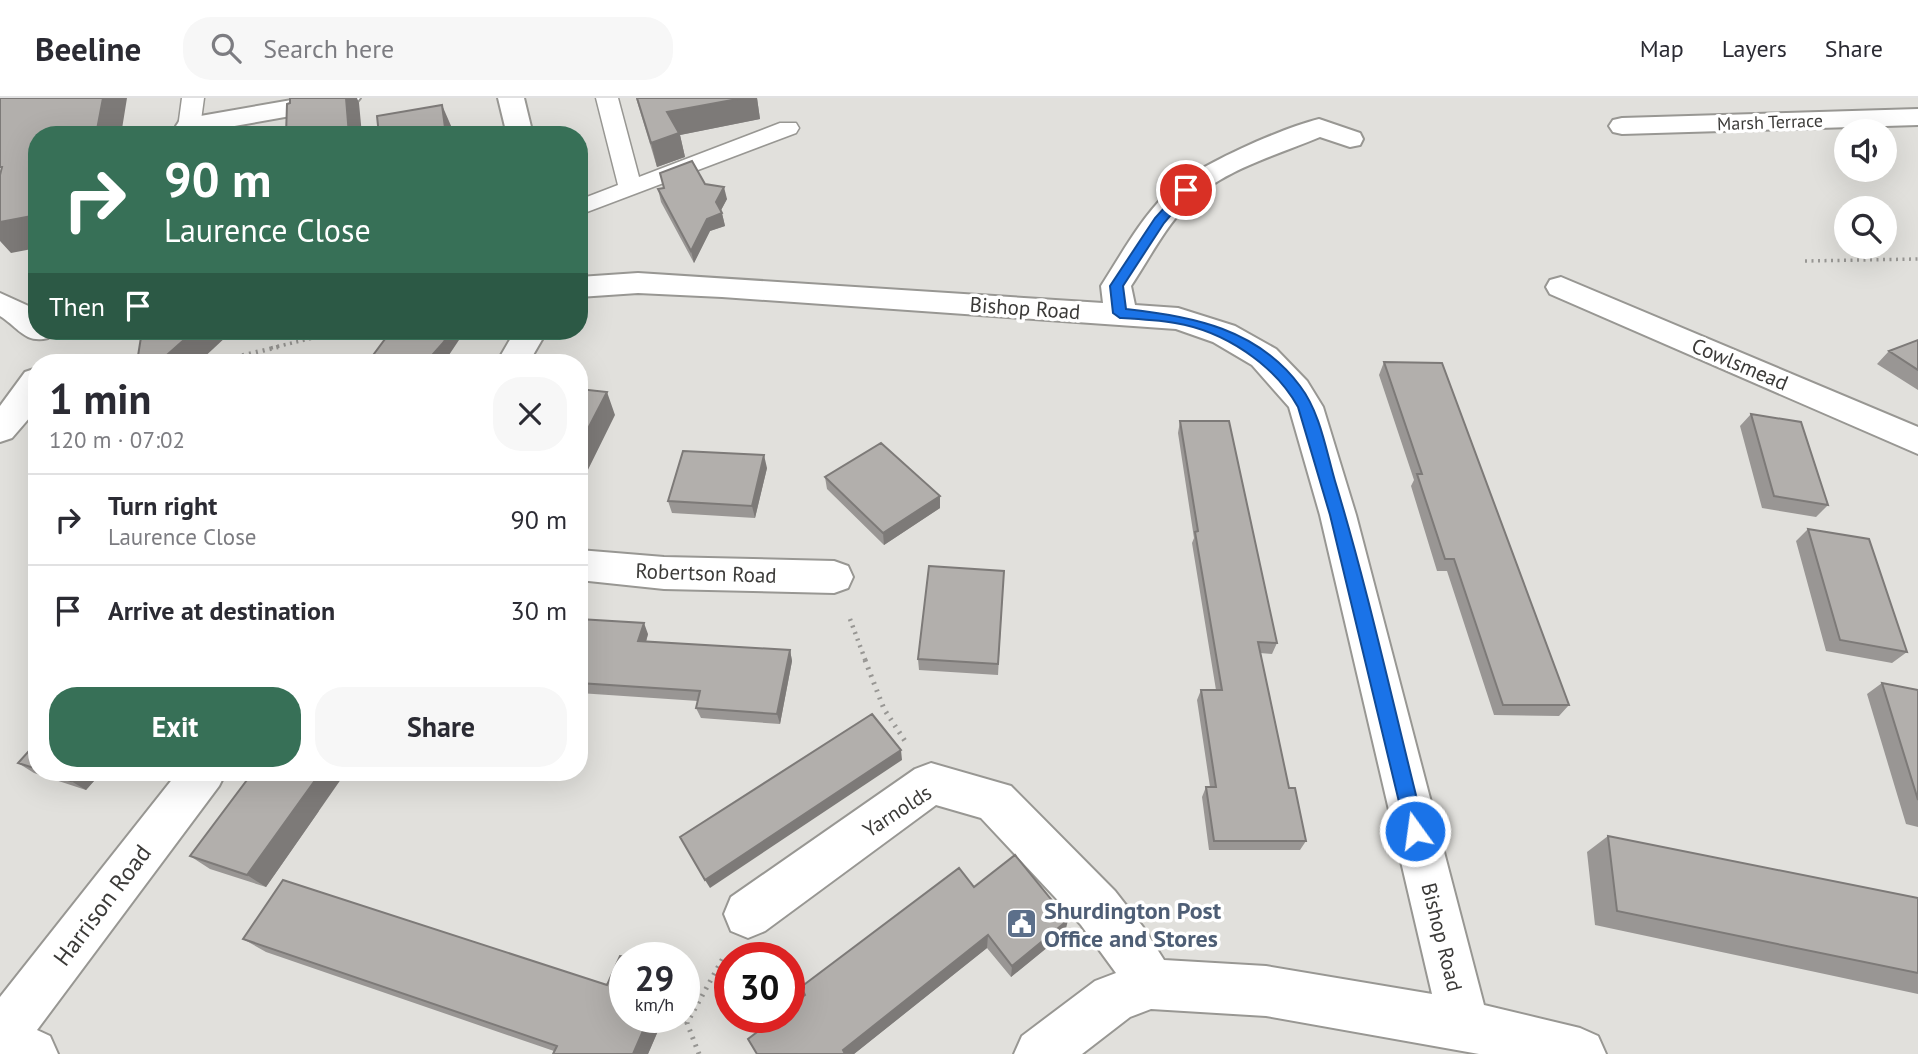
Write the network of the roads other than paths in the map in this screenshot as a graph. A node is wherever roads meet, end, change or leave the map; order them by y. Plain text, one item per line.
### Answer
1 (193, 98) edge
2 (347, 98) edge
3 (511, 98) edge
4 (607, 98) edge
5 (1306, 100) dead end
6 (1918, 117) edge
7 (189, 126) edge
8 (208, 126) edge
9 (518, 126) edge
10 (1622, 126) dead end
11 (1319, 127) junction
12 (788, 128) dead end
13 (1350, 139) dead end
14 (631, 189) junction
15 (588, 205) edge
16 (588, 286) edge
17 (1562, 288) dead end
18 (0, 303) edge
19 (1120, 313) junction
20 (28, 321) edge
21 (28, 396) edge
22 (0, 429) edge
23 (1918, 442) edge
24 (588, 566) edge
25 (834, 577) road end
26 (197, 781) edge
27 (748, 914) road end
28 (1151, 984) junction
29 (1464, 1025) junction
30 (0, 1040) edge
31 (1530, 1047) edge
32 (32, 1054) edge
33 (1040, 1054) edge
34 (1580, 1054) edge

1 - 7 lane
2 - 8 street
3 - 9 street
4 - 14 lane
5 - 11 street
6 - 10 street, Marsh Terrace
11 - 13 street
11 - 19 street
12 - 14 lane
14 - 15 lane
16 - 19 street, Bishop Road
17 - 23 street, Cowlsmead
18 - 20 street
19 - 29 street, Bishop Road
21 - 22 street
24 - 25 street, Robertson Road
26 - 30 street, Harrison Road
27 - 28 street, Yarnolds
28 - 29 street, Bishop Road
28 - 33 street, Bishop Road
29 - 31 street, Bishop Road
30 - 32 street
31 - 34 street, Bishop Road

